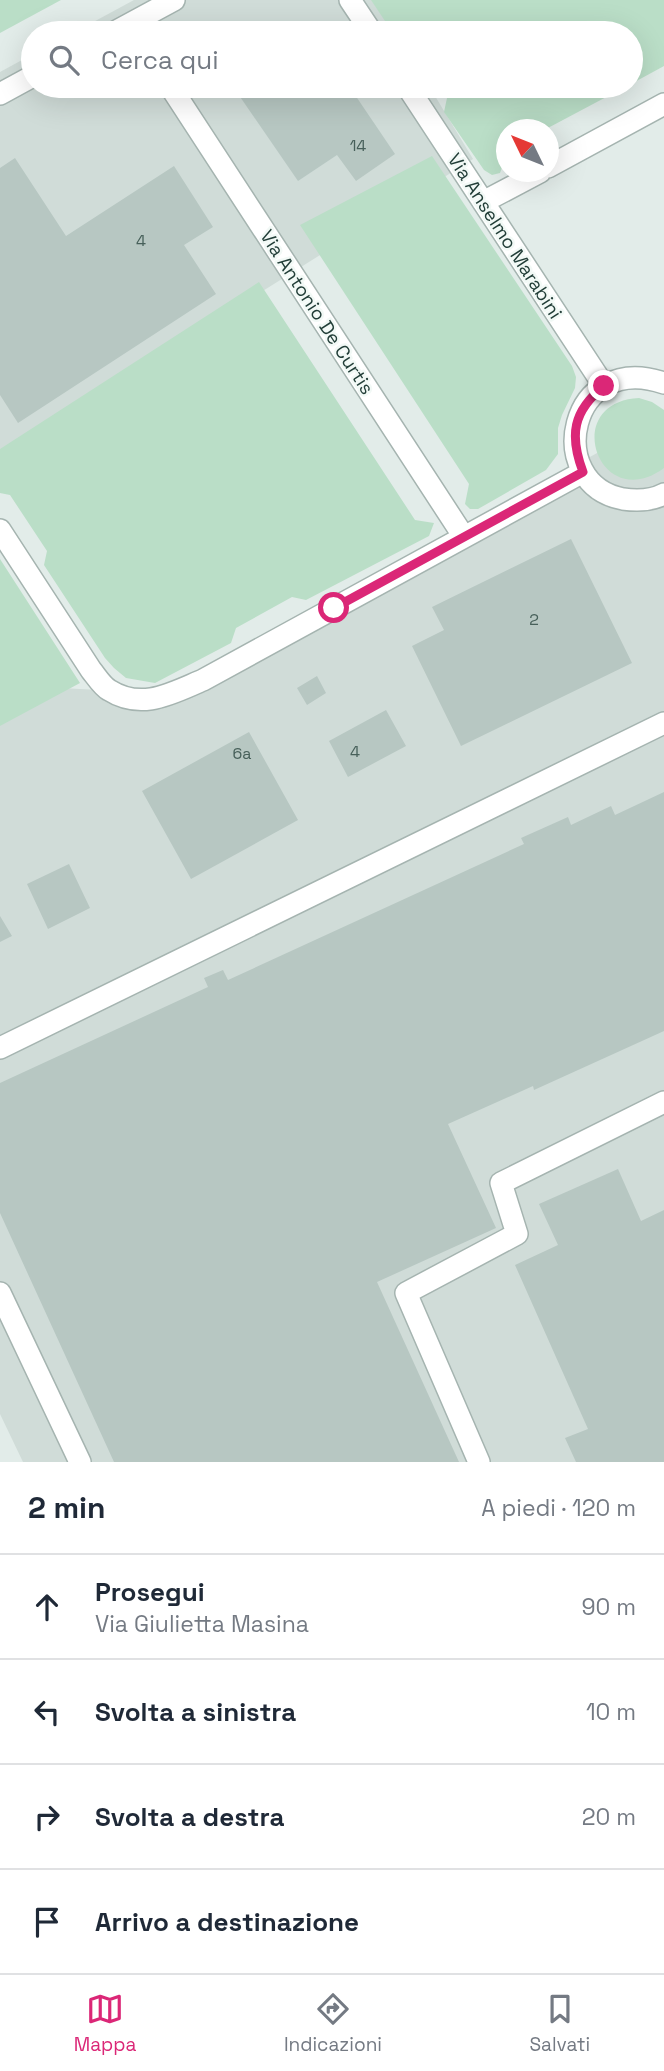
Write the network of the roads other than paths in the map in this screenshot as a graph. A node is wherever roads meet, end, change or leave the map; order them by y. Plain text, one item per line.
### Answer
1 (174, 0) edge
2 (350, 0) edge
3 (141, 21) edge
4 (364, 21) edge
5 (21, 83) edge
6 (0, 94) edge
7 (178, 98) edge
8 (415, 98) edge
9 (664, 104) edge
10 (559, 161) edge
11 (521, 182) edge
12 (483, 202) junction
13 (664, 383) edge
14 (604, 386) junction
15 (583, 472) junction
16 (664, 494) edge
17 (0, 530) edge
18 (464, 537) junction
19 (664, 723) edge
20 (0, 1048) edge
21 (664, 1102) edge
22 (0, 1293) edge
23 (80, 1462) edge
24 (479, 1462) edge

1 - 3 street
2 - 4 street
5 - 6 street
7 - 18 street, Via Antonio De Curtis
8 - 12 street, Via Anselmo Marabini
9 - 10 street
11 - 12 street
12 - 14 street, Via Anselmo Marabini
13 - 14 street
14 - 15 street
15 - 16 street
15 - 18 street
17 - 18 street
19 - 20 street
21 - 24 street
22 - 23 street

